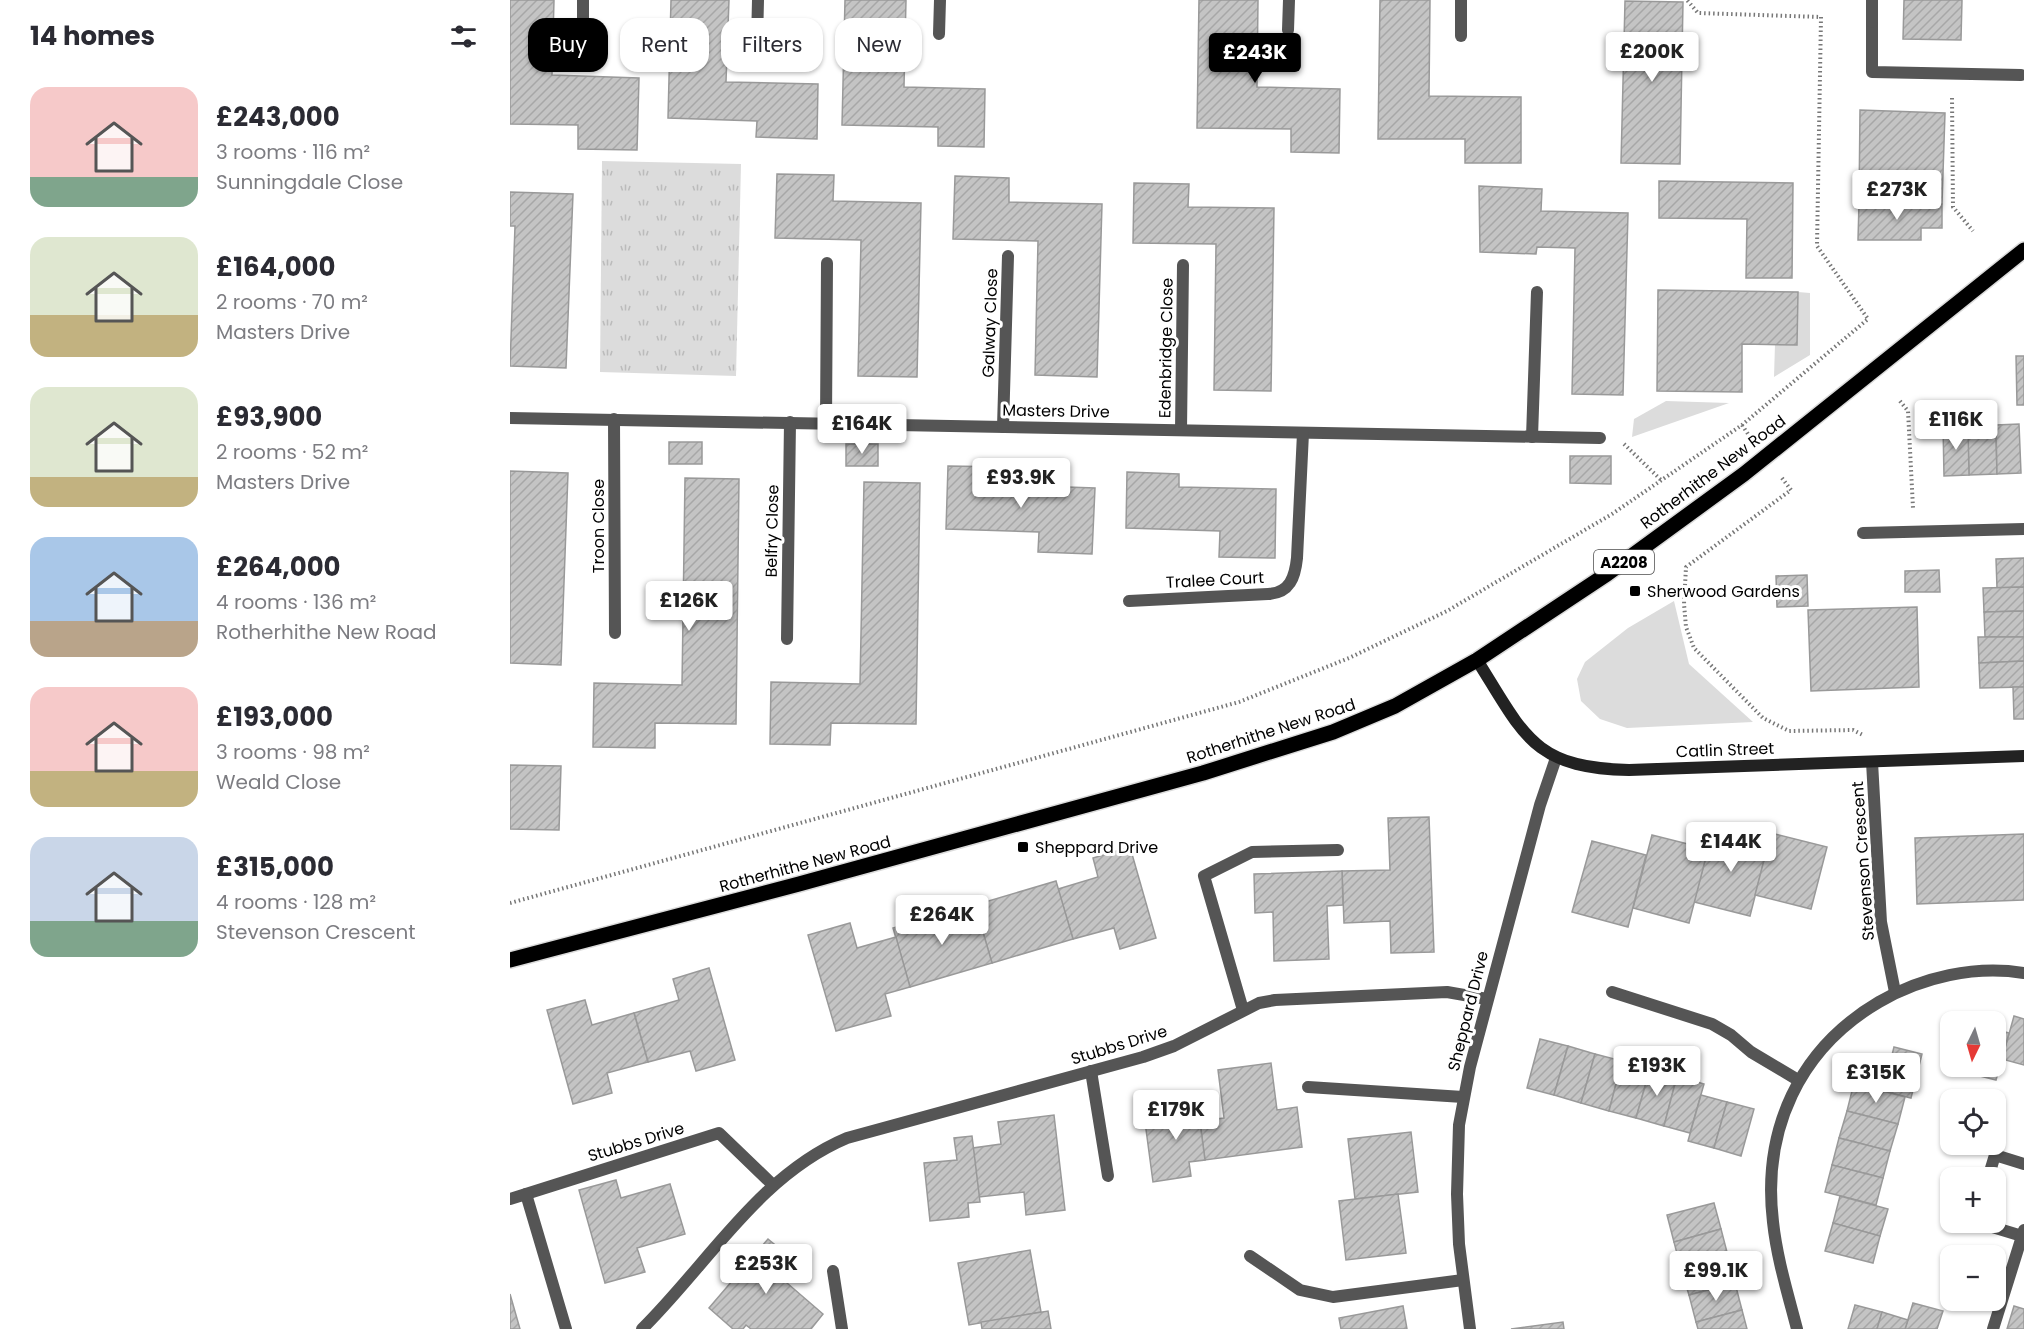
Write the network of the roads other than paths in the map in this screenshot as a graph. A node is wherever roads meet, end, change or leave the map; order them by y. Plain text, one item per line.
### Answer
1 (584, 0) edge
2 (758, 0) edge
3 (940, 0) edge
4 (1289, 0) edge
5 (1461, 0) edge
6 (1872, 0) edge
7 (583, 18) edge
8 (758, 18) edge
9 (1288, 30) dead end
10 (939, 34) dead end
11 (1461, 36) dead end
12 (2021, 75) dead end
13 (2024, 250) edge
14 (1008, 256) dead end
15 (827, 263) dead end
16 (1183, 265) dead end
17 (1537, 292) dead end
18 (510, 418) edge
19 (614, 419) junction
20 (790, 422) junction
21 (826, 423) junction
22 (1003, 427) junction
23 (1181, 430) junction
24 (1303, 433) junction
25 (1532, 436) junction
26 (1600, 438) road end
27 (2024, 529) edge
28 (1863, 532) dead end
29 (1129, 601) dead end
30 (615, 633) dead end
31 (787, 639) dead end
32 (1478, 660) junction
33 (2024, 756) edge
34 (1556, 758) junction
35 (1872, 762) junction
36 (1338, 850) dead end
37 (510, 960) edge
38 (2024, 973) edge
39 (1612, 992) dead end
40 (1895, 992) junction
41 (1487, 999) junction
42 (1243, 1010) junction
43 (1091, 1071) junction
44 (1798, 1080) junction
45 (1308, 1087) dead end
46 (1463, 1097) junction
47 (2024, 1164) edge
48 (1991, 1167) edge
49 (1108, 1176) dead end
50 (773, 1185) junction
51 (526, 1194) junction
52 (510, 1199) edge
53 (2006, 1229) edge
54 (2023, 1233) edge
55 (1250, 1256) dead end
56 (833, 1270) dead end
57 (1463, 1280) junction
58 (566, 1329) edge
59 (642, 1329) edge
60 (842, 1329) edge
61 (1470, 1329) edge
62 (1797, 1329) edge
63 (1993, 1329) edge

1 - 7 street
2 - 8 street
3 - 10 street
4 - 9 street
5 - 11 street
6 - 12 street
13 - 32 main road, Rotherhithe New Road / A2208
14 - 22 street, Galway Close
15 - 21 street
16 - 23 street, Edenbridge Close
17 - 25 street
18 - 19 street, Masters Drive
19 - 20 street, Masters Drive
19 - 30 street, Troon Close
20 - 21 street, Masters Drive
20 - 31 street, Belfry Close
21 - 22 street, Masters Drive
22 - 23 street, Masters Drive
23 - 24 street, Masters Drive
24 - 25 street, Masters Drive
24 - 29 street, Tralee Court
25 - 26 street, Masters Drive
27 - 28 street
32 - 34 main road, Catlin Street
32 - 37 main road, Rotherhithe New Road / A2208
33 - 35 main road, Catlin Street
34 - 35 main road, Catlin Street
34 - 41 street, Sheppard Drive
35 - 40 street, Stevenson Crescent
36 - 42 street
38 - 40 street
39 - 44 street
40 - 44 street
41 - 42 street, Stubbs Drive
41 - 46 street, Sheppard Drive
42 - 43 street, Stubbs Drive
43 - 49 street
43 - 50 street, Stubbs Drive
44 - 62 street
45 - 46 street
46 - 57 street, Sheppard Drive
47 - 48 street
50 - 51 street, Stubbs Drive
50 - 59 street, Stubbs Drive
51 - 52 street, Stubbs Drive
51 - 58 street
53 - 54 street
54 - 63 street
55 - 57 street
56 - 60 street
57 - 61 street, Sheppard Drive

